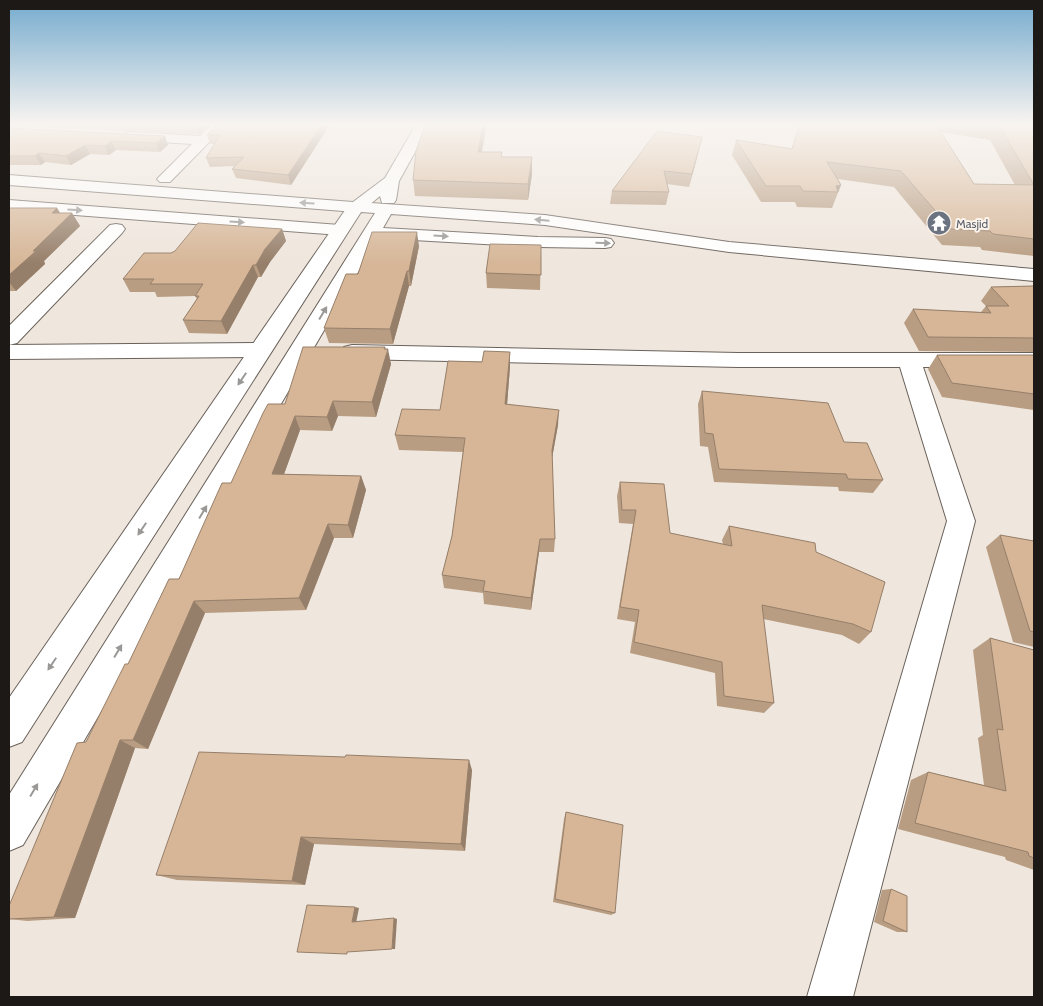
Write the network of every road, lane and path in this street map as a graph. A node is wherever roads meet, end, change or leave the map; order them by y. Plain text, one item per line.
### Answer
1 (174, 170) edge
2 (398, 170) edge
3 (165, 179) dead end
4 (9, 180) edge
5 (392, 181) junction
6 (9, 205) edge
7 (356, 207) junction
8 (379, 221) junction
9 (116, 229) dead end
10 (340, 230) junction
11 (729, 247) junction
12 (1033, 273) edge
13 (9, 338) edge
14 (261, 350) junction
15 (317, 351) junction
16 (9, 352) edge
17 (909, 360) junction
18 (1034, 360) edge
19 (9, 729) edge
20 (9, 832) edge
21 (830, 997) edge

1 - 3 street
2 - 5 street
7 -> 4 street
5 - 7 street
5 - 8 street
6 -> 10 street
7 - 8 street
7 - 10 street
8 - 10 street
8 -> 11 street
11 -> 8 street
15 -> 8 street
9 - 13 street
10 - 14 street
11 - 12 street
14 - 16 street
14 -> 19 street
15 - 17 street
20 -> 15 street
17 - 18 street
17 - 21 street

